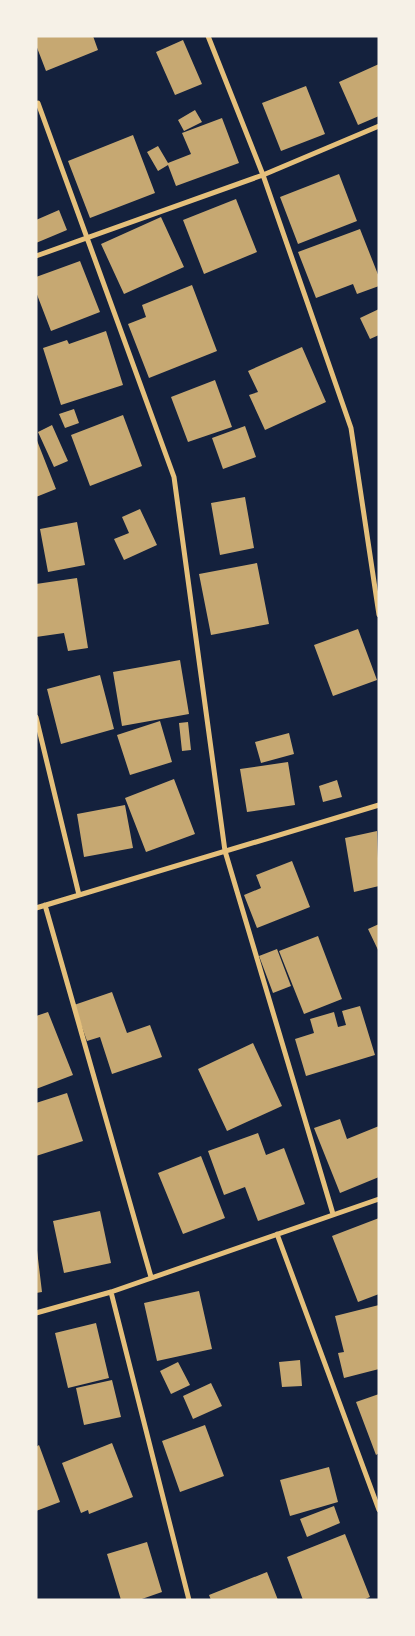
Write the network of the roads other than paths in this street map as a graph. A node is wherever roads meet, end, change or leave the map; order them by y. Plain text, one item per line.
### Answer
1 (208, 36) edge
2 (38, 103) dead end
3 (379, 126) edge
4 (263, 175) junction
5 (88, 237) junction
6 (36, 256) edge
7 (379, 615) edge
8 (36, 717) edge
9 (379, 805) edge
10 (225, 851) junction
11 (79, 895) junction
12 (45, 905) junction
13 (36, 908) edge
14 (379, 1199) edge
15 (333, 1214) junction
16 (277, 1234) junction
17 (152, 1277) junction
18 (111, 1292) junction
19 (36, 1313) edge
20 (379, 1510) edge
21 (189, 1600) edge

1 - 4 street
2 - 5 street
3 - 4 street
4 - 5 street
4 - 7 street
5 - 6 street
5 - 10 street
8 - 11 street
9 - 10 street
10 - 11 street
10 - 15 street
11 - 12 street
12 - 13 street
12 - 17 street
14 - 15 street
15 - 16 street
16 - 17 street
16 - 20 street
17 - 18 street
18 - 19 street
18 - 21 street

